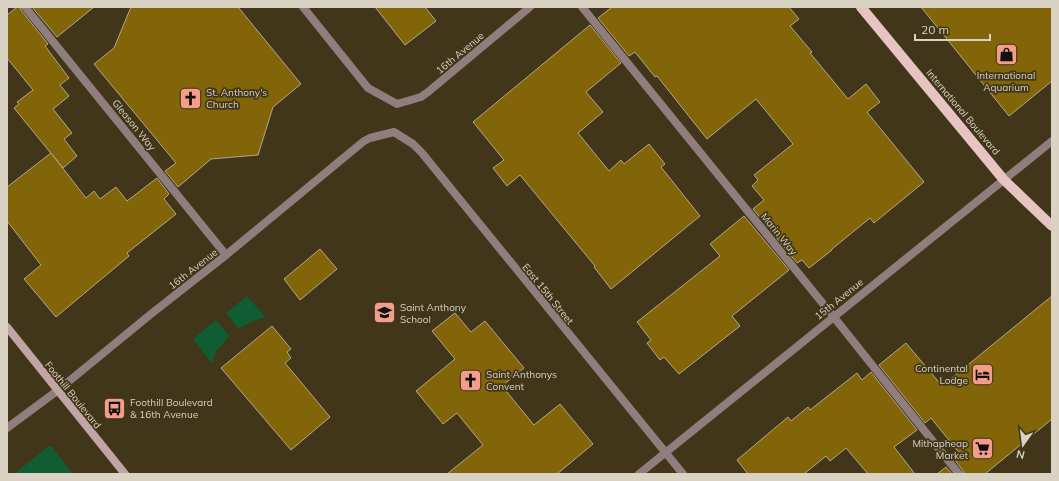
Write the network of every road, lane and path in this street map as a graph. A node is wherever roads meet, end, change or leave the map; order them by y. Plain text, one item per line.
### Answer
1 (25, 7) edge
2 (303, 7) edge
3 (530, 7) edge
4 (582, 7) edge
5 (861, 7) edge
6 (394, 132) joint
7 (1052, 141) edge
8 (1004, 180) junction
9 (1052, 226) edge
10 (226, 255) junction
11 (833, 316) junction
12 (7, 327) edge
13 (57, 391) junction
14 (7, 428) edge
15 (666, 453) junction
16 (125, 474) edge
17 (639, 474) edge
18 (682, 474) edge
19 (959, 474) edge

1 - 10 street, Gleason Way
2 - 3 street, 16th Avenue
4 - 11 street, Marin Way
5 - 8 main road, International Boulevard
6 - 10 street, 16th Avenue
6 - 15 street, East 15th Street
7 - 8 street, 15th Avenue
8 - 9 main road, International Boulevard
8 - 11 street, 15th Avenue
10 - 13 street, 16th Avenue
11 - 15 street, 15th Avenue
11 - 19 street, Marin Way
12 - 13 main road, Foothill Boulevard
13 - 14 street, 16th Avenue
13 - 16 main road, Foothill Boulevard
15 - 17 street, 15th Avenue
15 - 18 street, East 15th Street

